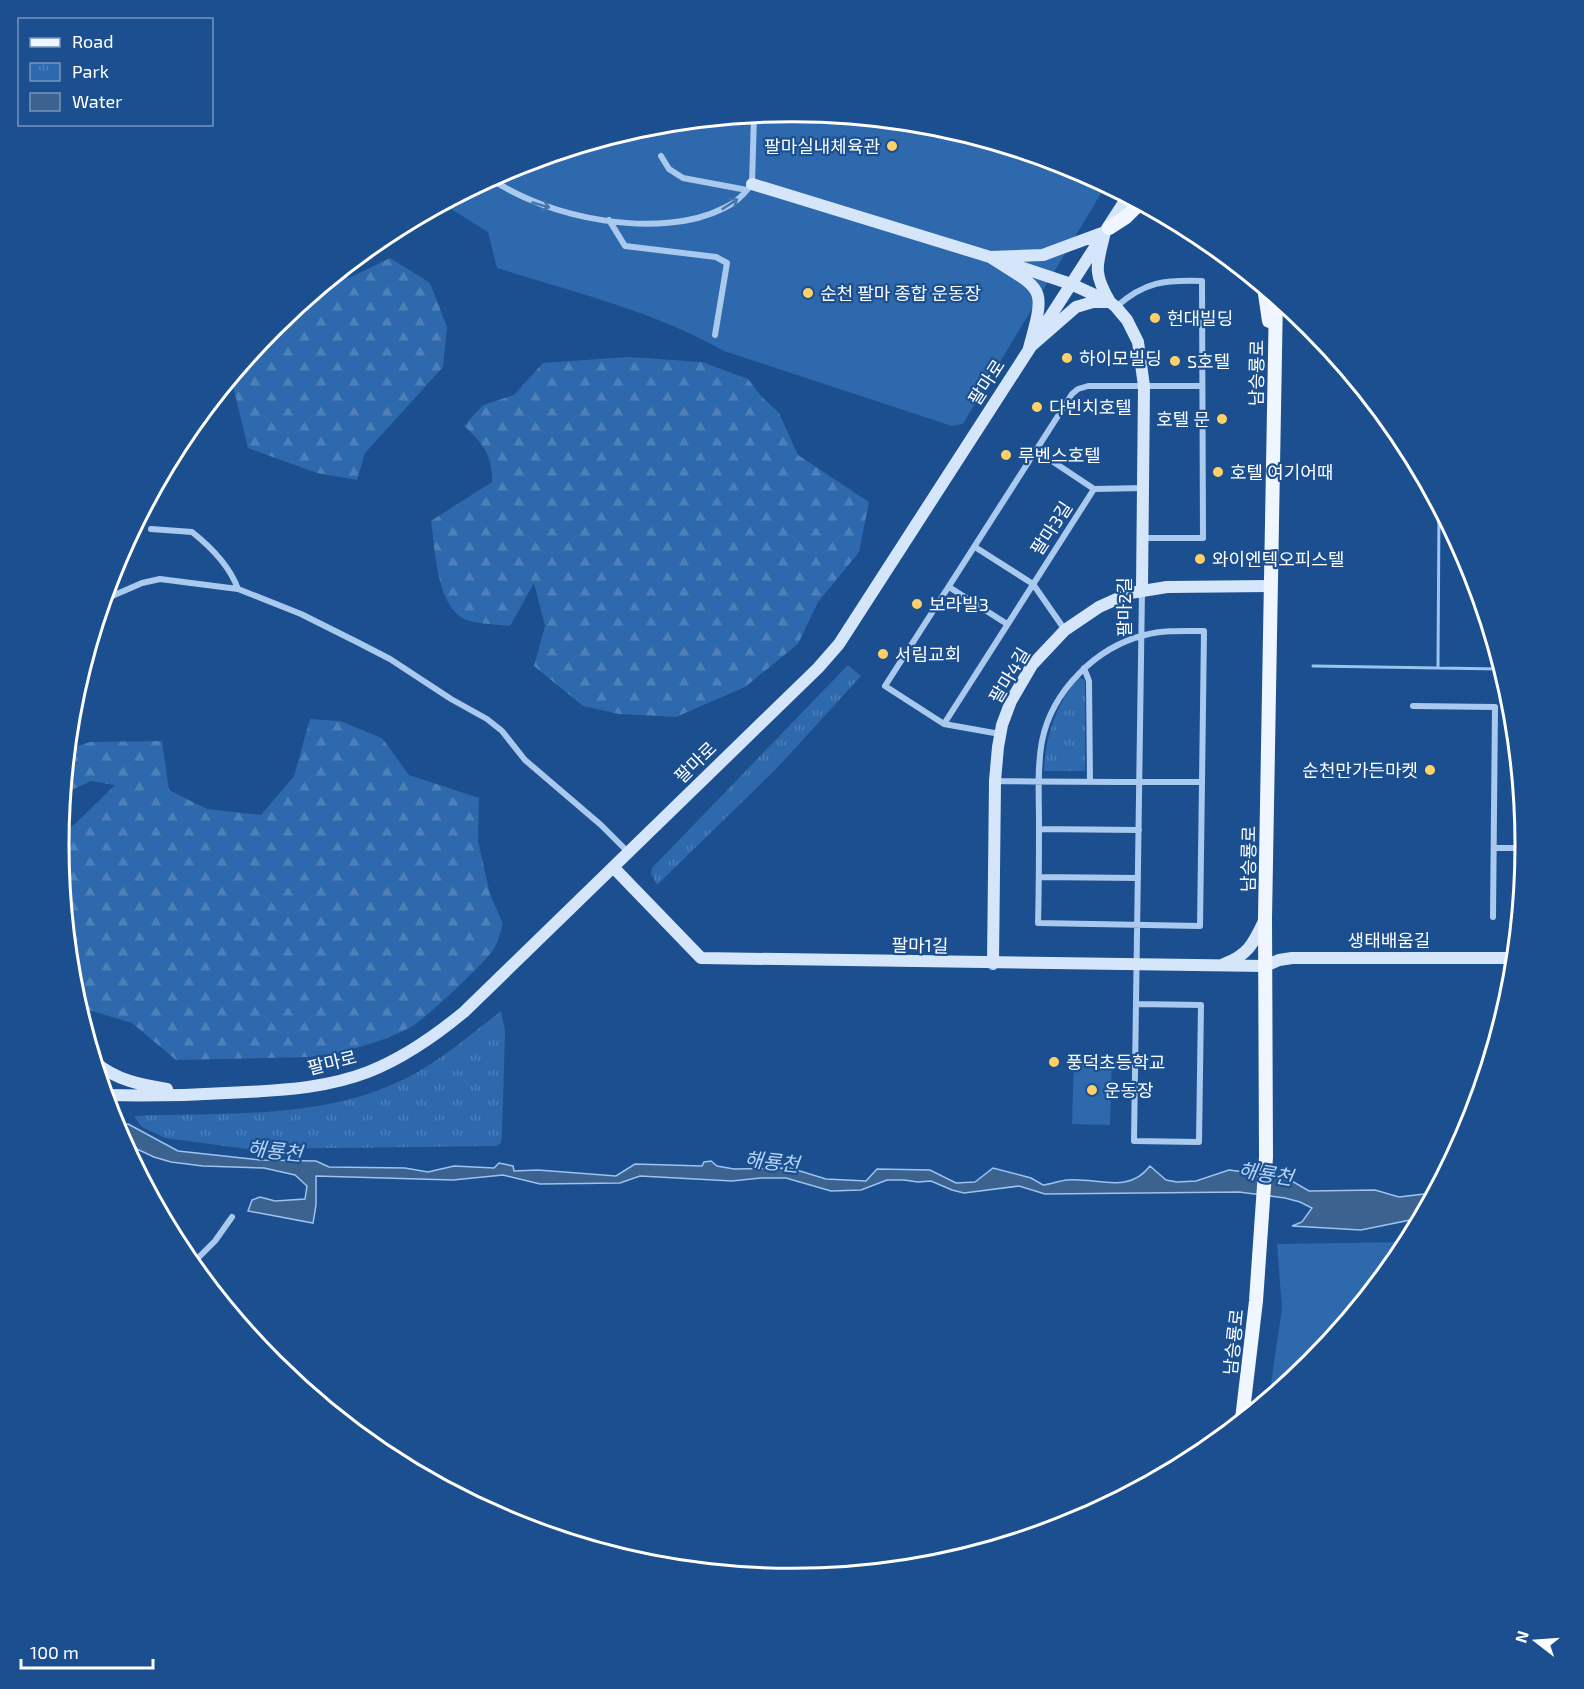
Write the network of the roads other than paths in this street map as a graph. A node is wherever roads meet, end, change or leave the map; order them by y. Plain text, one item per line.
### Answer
1 (753, 123) edge
2 (661, 156) dead end
3 (499, 184) edge
4 (749, 187) junction
5 (1124, 202) edge
6 (1135, 208) edge
7 (609, 220) junction
8 (1107, 230) junction
9 (990, 256) junction
10 (1071, 284) junction
11 (1266, 298) edge
12 (1113, 305) junction
13 (1275, 307) edge
14 (1279, 310) edge
15 (715, 335) dead end
16 (1029, 348) junction
17 (1273, 351) junction
18 (1144, 386) junction
19 (1202, 386) junction
20 (1037, 451) junction
21 (1144, 488) junction
22 (1094, 489) junction
23 (151, 529) dead end
24 (1143, 538) junction
25 (975, 547) junction
26 (1033, 584) junction
27 (1271, 586) junction
28 (949, 587) junction
29 (238, 589) junction
30 (1142, 589) junction
31 (113, 595) edge
32 (1007, 624) junction
33 (1065, 630) junction
34 (1142, 635) junction
35 (1084, 668) junction
36 (1413, 706) dead end
37 (944, 724) junction
38 (1000, 734) junction
39 (995, 781) junction
40 (1039, 781) junction
41 (1090, 782) junction
42 (1140, 782) junction
43 (1202, 782) junction
44 (1039, 829) junction
45 (1139, 830) junction
46 (1494, 848) junction
47 (1515, 848) edge
48 (628, 852) junction
49 (613, 867) junction
50 (1040, 877) junction
51 (1138, 878) junction
52 (1493, 916) dead end
53 (1265, 918) junction
54 (1138, 925) junction
55 (1506, 958) edge
56 (993, 964) junction
57 (1137, 965) junction
58 (1220, 966) junction
59 (1265, 966) junction
60 (1137, 1004) junction
61 (105, 1069) edge
62 (114, 1095) edge
63 (198, 1095) junction
64 (232, 1217) dead end
65 (199, 1257) edge
66 (1243, 1409) edge

1 - 4 street
2 - 4 street
3 -> 7 street
7 -> 4 street
4 - 9 street
5 - 8 street, 팔마로
6 - 8 main road
7 - 15 street
8 - 9 street
8 - 10 street, 팔마로
8 - 12 street, 팔마2길
9 - 10 street
9 - 16 street
10 - 12 street
10 - 16 street, 팔마로
11 - 17 main road
12 - 16 street
12 - 18 street, 팔마2길
12 - 19 street
13 - 17 main road, 남승룡로
14 - 17 main road
16 - 48 street, 팔마로
17 - 27 main road, 남승룡로
18 - 19 street
18 - 20 street
18 - 21 street, 팔마2길
19 - 24 street
20 - 22 street, 팔마3길
20 - 25 street
21 - 22 street, 팔마3길
21 - 24 street, 팔마2길
22 - 26 street, 팔마3길
23 - 29 street
24 - 30 street, 팔마2길
25 - 26 street
25 - 28 street
26 - 32 street, 팔마3길
26 - 33 street
27 - 30 street, 팔마4길
27 - 53 main road, 남승룡로
28 - 32 street
28 - 37 street
29 - 31 street
29 - 48 street
30 - 33 street, 팔마4길
30 - 34 street, 팔마2길
32 - 37 street, 팔마3길
33 - 38 street, 팔마4길
34 - 35 street
34 - 42 street, 팔마2길
34 - 43 street
35 - 40 street
35 - 41 street
36 - 46 street
37 - 38 street
38 - 39 street, 팔마4길
39 - 40 street
39 - 56 street, 팔마4길
40 - 41 street
40 - 44 street
41 - 42 street
42 - 43 street
42 - 45 street, 팔마2길
43 - 54 street
44 - 45 street
44 - 50 street
45 - 51 street, 팔마2길
46 - 47 street
46 - 52 street
48 - 49 street, 팔마로
49 - 56 street, 팔마1길
49 - 63 street, 팔마로
50 - 51 street
50 - 54 street
51 - 54 street, 팔마2길
53 - 58 street
53 - 59 main road, 남승룡로
54 - 57 street, 팔마2길
55 - 59 street, 생태배움길
56 - 57 street, 팔마1길
57 - 58 street, 팔마1길
57 - 60 street, 팔마2길
58 - 59 street, 팔마1길
59 - 66 main road, 남승룡로
60 - 60 street, 팔마2길
61 - 63 street
62 - 63 street, 팔마로
64 - 65 street

